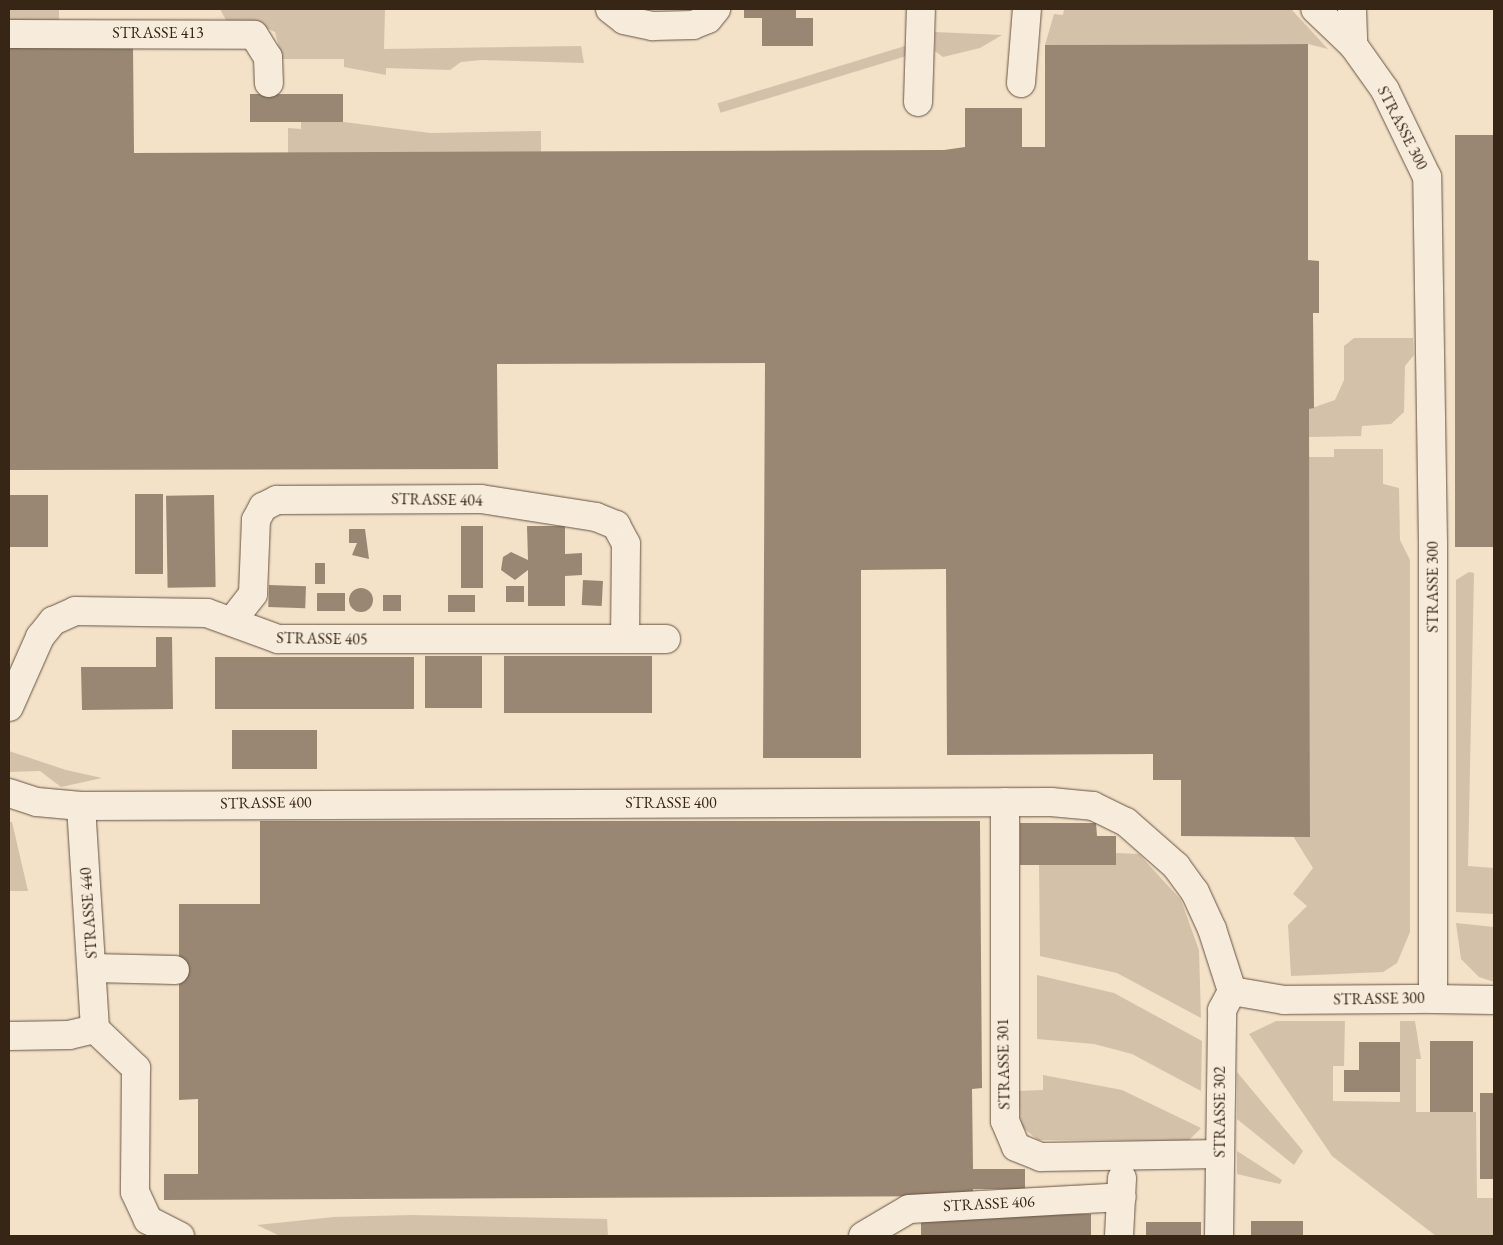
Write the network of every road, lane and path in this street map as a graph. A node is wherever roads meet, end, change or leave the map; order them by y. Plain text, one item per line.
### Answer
1 (610, 9) edge
2 (716, 9) edge
3 (921, 9) edge
4 (1027, 9) edge
5 (1315, 9) edge
6 (1352, 9) edge
7 (9, 34) edge
8 (1353, 45) junction
9 (269, 83) dead end
10 (1021, 83) dead end
11 (918, 102) dead end
12 (232, 620) junction
13 (625, 639) junction
14 (666, 639) dead end
15 (9, 708) edge
16 (9, 792) edge
17 (1005, 802) junction
18 (80, 806) junction
19 (93, 968) junction
20 (175, 970) dead end
21 (1232, 990) junction
22 (1433, 999) junction
23 (1494, 1000) edge
24 (95, 1029) junction
25 (9, 1036) edge
26 (1220, 1154) junction
27 (1122, 1157) junction
28 (1122, 1196) junction
29 (180, 1236) edge
30 (863, 1236) edge
31 (1119, 1236) edge
32 (1219, 1236) edge

1 - 2 street
3 - 11 street
4 - 10 street
5 - 8 street, STRASSE 300
6 - 8 street
7 - 9 street, STRASSE 413
8 - 22 street, STRASSE 300
12 - 13 street, STRASSE 405
12 - 13 street, STRASSE 404
12 - 15 street, STRASSE 405
13 - 14 street, STRASSE 405
16 - 18 street, STRASSE 400
17 - 18 street, STRASSE 400
17 - 21 street, STRASSE 400
17 - 27 street, STRASSE 301
18 - 19 street, STRASSE 440
19 - 20 street, STRASSE 440
19 - 24 street
21 - 22 street, STRASSE 300
21 - 26 street, STRASSE 302
22 - 23 street
24 - 25 street
24 - 29 street
26 - 27 street, STRASSE 301
26 - 32 street, STRASSE 302
27 - 28 street
28 - 30 street, STRASSE 406
28 - 31 street

